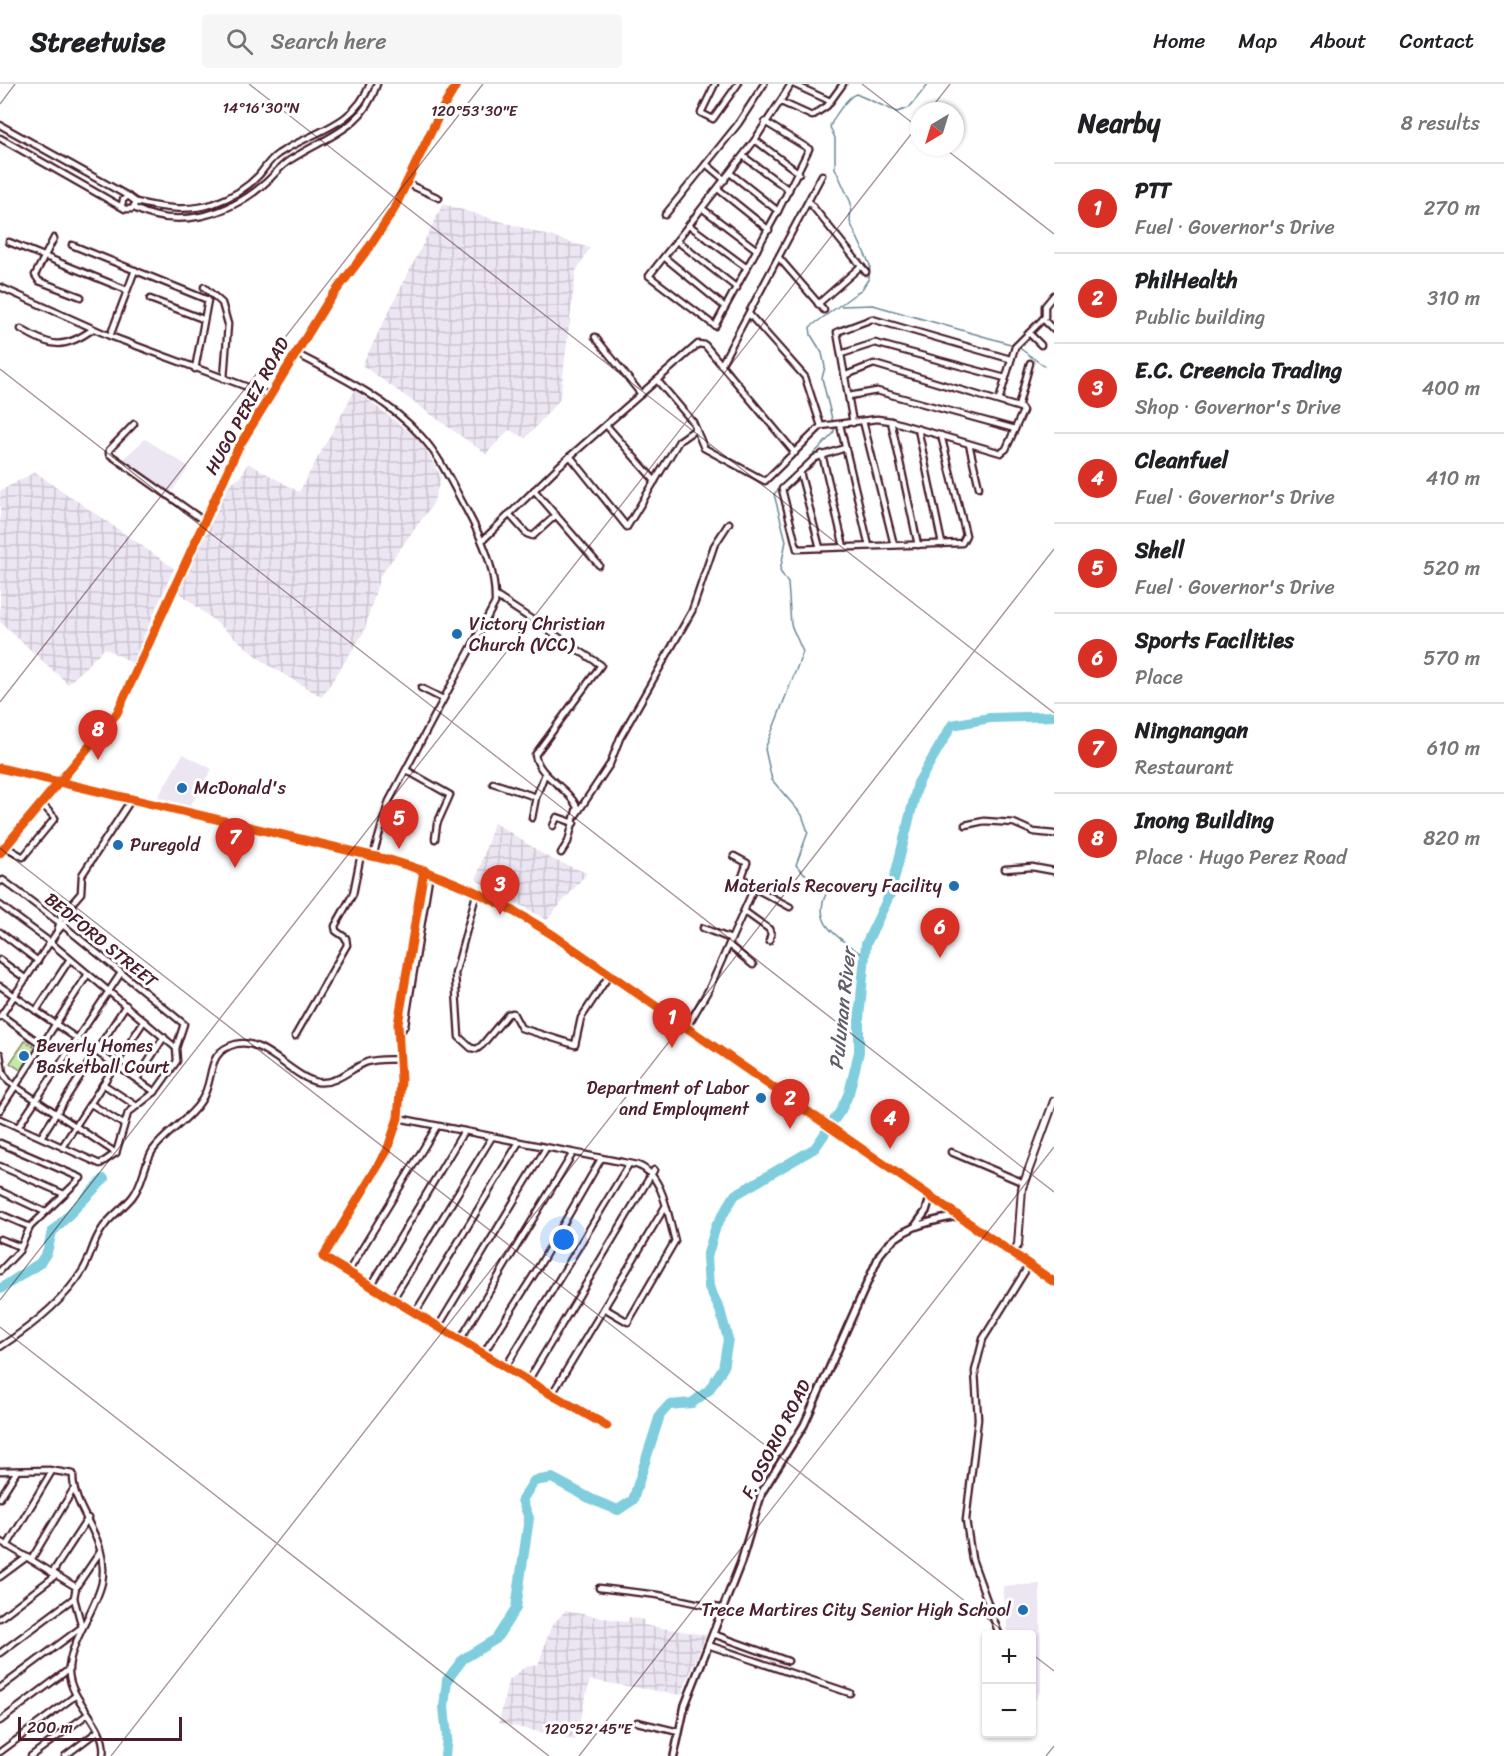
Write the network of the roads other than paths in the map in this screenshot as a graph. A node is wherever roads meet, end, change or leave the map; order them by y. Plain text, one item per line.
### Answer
1 (370, 84) edge
2 (377, 84) edge
3 (457, 84) edge
4 (715, 84) edge
5 (738, 84) edge
6 (764, 84) edge
7 (792, 84) edge
8 (842, 84) edge
9 (781, 102) junction
10 (830, 102) junction
11 (356, 110) junction
12 (362, 115) junction
13 (765, 122) junction
14 (0, 124) edge
15 (0, 138) edge
16 (755, 140) junction
17 (743, 156) junction
18 (706, 164) junction
19 (730, 172) junction
20 (799, 172) junction
21 (822, 175) dead end
22 (725, 180) junction
23 (406, 183) junction
24 (718, 189) junction
25 (789, 190) junction
26 (128, 196) junction
27 (439, 198) dead end
28 (809, 202) junction
29 (122, 205) junction
30 (135, 205) junction
31 (703, 209) junction
32 (778, 211) junction
33 (665, 215) dead end
34 (690, 226) junction
35 (769, 230) junction
36 (54, 238) dead end
37 (677, 241) junction
38 (9, 242) dead end
39 (72, 245) dead end
40 (757, 250) junction
41 (43, 257) junction
42 (664, 257) junction
43 (780, 259) junction
44 (861, 266) junction
45 (747, 268) junction
46 (135, 270) junction
47 (866, 272) dead end
48 (0, 287) edge
49 (204, 287) dead end
50 (737, 288) junction
51 (128, 290) junction
52 (1054, 294) edge
53 (81, 297) dead end
54 (150, 299) dead end
55 (818, 304) junction
56 (725, 307) junction
57 (824, 310) dead end
58 (749, 314) junction
59 (203, 319) junction
60 (1043, 319) junction
61 (21, 329) dead end
62 (93, 329) junction
63 (1054, 330) edge
64 (1029, 333) junction
65 (110, 336) junction
66 (595, 337) dead end
67 (1041, 345) dead end
68 (295, 353) junction
69 (841, 354) junction
70 (1010, 359) junction
71 (1030, 363) dead end
72 (721, 365) junction
73 (195, 369) junction
74 (846, 375) junction
75 (1005, 378) junction
76 (224, 380) junction
77 (657, 380) junction
78 (641, 394) junction
79 (269, 395) junction
80 (849, 396) junction
81 (999, 400) junction
82 (1018, 407) junction
83 (863, 421) junction
84 (891, 421) junction
85 (854, 423) junction
86 (134, 424) dead end
87 (606, 425) junction
88 (838, 425) junction
89 (821, 426) junction
90 (696, 429) junction
91 (918, 429) junction
92 (1016, 429) junction
93 (941, 435) junction
94 (969, 444) junction
95 (845, 448) junction
96 (795, 453) junction
97 (822, 454) junction
98 (570, 456) junction
99 (800, 472) junction
100 (655, 481) junction
101 (979, 487) dead end
102 (534, 490) junction
103 (509, 514) junction
104 (555, 516) junction
105 (204, 521) junction
106 (729, 523) dead end
107 (483, 540) junction
108 (918, 544) junction
109 (942, 544) junction
110 (869, 546) junction
111 (894, 546) junction
112 (844, 547) junction
113 (820, 548) junction
114 (599, 565) dead end
115 (496, 596) junction
116 (421, 688) dead end
117 (443, 699) junction
118 (0, 768) edge
119 (406, 770) junction
120 (545, 774) junction
121 (61, 783) junction
122 (493, 783) dead end
123 (536, 798) junction
124 (131, 800) junction
125 (42, 804) junction
126 (576, 815) junction
127 (532, 818) dead end
128 (574, 823) junction
129 (965, 825) dead end
130 (553, 826) dead end
131 (1054, 834) edge
132 (435, 839) dead end
133 (6, 847) junction
134 (0, 853) edge
135 (561, 853) dead end
136 (361, 854) junction
137 (374, 856) junction
138 (734, 856) dead end
139 (1005, 869) dead end
140 (427, 871) junction
141 (1054, 871) edge
142 (0, 882) edge
143 (754, 888) junction
144 (477, 891) junction
145 (0, 905) edge
146 (790, 907) dead end
147 (744, 911) junction
148 (61, 924) junction
149 (703, 928) dead end
150 (0, 932) edge
151 (769, 941) dead end
152 (50, 942) junction
153 (730, 942) junction
154 (70, 959) junction
155 (0, 960) edge
156 (38, 961) junction
157 (753, 964) dead end
158 (121, 973) junction
159 (88, 974) junction
160 (610, 974) junction
161 (26, 979) junction
162 (0, 986) edge
163 (108, 990) junction
164 (14, 996) junction
165 (126, 1005) junction
166 (36, 1011) junction
167 (0, 1015) edge
168 (144, 1021) junction
169 (56, 1024) junction
170 (687, 1027) junction
171 (295, 1036) dead end
172 (164, 1037) junction
173 (76, 1038) junction
174 (42, 1045) junction
175 (177, 1048) junction
176 (96, 1051) junction
177 (0, 1054) edge
178 (399, 1059) junction
179 (1, 1065) edge
180 (116, 1065) junction
181 (136, 1079) junction
182 (103, 1084) junction
183 (15, 1086) junction
184 (155, 1092) junction
185 (36, 1100) junction
186 (1054, 1101) edge
187 (91, 1104) junction
188 (135, 1105) junction
189 (0, 1110) edge
190 (56, 1113) junction
191 (398, 1118) junction
192 (0, 1119) edge
193 (123, 1124) junction
194 (76, 1126) junction
195 (436, 1126) junction
196 (18, 1127) junction
197 (464, 1131) junction
198 (41, 1137) junction
199 (492, 1137) junction
200 (519, 1142) junction
201 (0, 1143) edge
202 (63, 1147) junction
203 (546, 1148) junction
204 (951, 1152) dead end
205 (116, 1153) junction
206 (573, 1153) junction
207 (601, 1158) junction
208 (629, 1164) junction
209 (0, 1166) edge
210 (653, 1173) junction
211 (1024, 1183) junction
212 (0, 1191) edge
213 (64, 1194) junction
214 (930, 1198) junction
215 (665, 1208) junction
216 (45, 1212) junction
217 (0, 1214) edge
218 (957, 1216) junction
219 (916, 1225) junction
220 (30, 1227) junction
221 (0, 1239) edge
222 (21, 1247) junction
223 (1012, 1253) junction
224 (0, 1262) edge
225 (8, 1265) junction
226 (1029, 1265) junction
227 (0, 1271) edge
228 (348, 1272) junction
229 (1054, 1282) edge
230 (371, 1286) junction
231 (393, 1299) junction
232 (604, 1308) junction
233 (415, 1313) junction
234 (438, 1327) junction
235 (460, 1340) junction
236 (0, 1347) edge
237 (483, 1354) junction
238 (505, 1368) junction
239 (528, 1381) junction
240 (552, 1394) junction
241 (607, 1426) dead end
242 (0, 1471) edge
243 (17, 1471) junction
244 (52, 1471) junction
245 (73, 1491) junction
246 (0, 1498) edge
247 (88, 1518) junction
248 (0, 1541) edge
249 (7, 1546) junction
250 (100, 1551) junction
251 (29, 1558) junction
252 (54, 1574) junction
253 (0, 1577) edge
254 (76, 1587) junction
255 (599, 1588) dead end
256 (75, 1598) junction
257 (724, 1609) junction
258 (0, 1618) edge
259 (82, 1627) junction
260 (997, 1630) edge
261 (712, 1634) junction
262 (708, 1646) junction
263 (0, 1653) edge
264 (788, 1661) dead end
265 (68, 1670) junction
266 (0, 1688) edge
267 (850, 1693) dead end
268 (75, 1696) junction
269 (88, 1714) junction
270 (0, 1721) edge
271 (637, 1722) dead end
272 (98, 1731) junction
273 (679, 1732) junction
274 (0, 1752) edge
275 (31, 1756) edge
276 (65, 1756) edge
277 (103, 1756) edge
278 (674, 1756) edge

1 - 11 street
2 - 12 street
3 - 23 street, HUGO PEREZ ROAD
4 - 5 street
6 - 18 street
7 - 9 street
7 - 10 street
8 - 10 street
9 - 10 street
9 - 13 street
11 - 12 street
11 - 30 street
12 - 30 street
13 - 16 street
13 - 20 street
14 - 26 street
15 - 29 street
16 - 17 street
16 - 20 street
17 - 19 street
17 - 25 street
18 - 22 street
18 - 33 street
19 - 22 street
19 - 32 street
20 - 25 street
21 - 28 street
22 - 24 street
23 - 27 street
23 - 68 street, HUGO PEREZ ROAD
24 - 31 street
24 - 35 street
25 - 32 street
26 - 29 street
26 - 30 street
28 - 43 street
28 - 44 street
29 - 30 street
31 - 34 street
31 - 40 street
32 - 35 street
34 - 37 street
34 - 45 street
35 - 40 street
36 - 41 street
37 - 42 street
37 - 50 street
38 - 41 street
39 - 46 street
40 - 45 street
41 - 51 street
41 - 53 street
42 - 56 street
42 - 56 street
43 - 55 street
43 - 58 street
44 - 47 street
44 - 55 street
45 - 50 street
46 - 51 street
46 - 59 street
48 - 62 street
49 - 76 street
50 - 56 street
51 - 65 street
52 - 60 street
54 - 59 street
55 - 57 street
58 - 72 street
58 - 89 street
59 - 73 street
60 - 63 street
60 - 64 street
61 - 62 street
62 - 65 street
64 - 67 street
64 - 70 street
65 - 73 street
66 - 78 street
68 - 79 street, HUGO PEREZ ROAD
68 - 107 street
69 - 70 street
69 - 74 street
69 - 75 street
70 - 75 street
71 - 82 street
72 - 77 street
72 - 96 street
73 - 76 street
74 - 80 street
74 - 81 street
75 - 81 street
76 - 79 street
77 - 78 street
77 - 90 street
78 - 87 street
79 - 105 street, HUGO PEREZ ROAD
80 - 85 street
80 - 92 street
81 - 82 street
82 - 92 street
83 - 84 street
83 - 85 street
83 - 111 street
84 - 91 street
84 - 108 street
85 - 88 street
86 - 105 street
87 - 98 street
87 - 100 street
88 - 89 street
88 - 95 street
89 - 96 street
90 - 96 street
90 - 100 street
91 - 93 street
91 - 109 street
92 - 94 street
93 - 94 street
93 - 109 street
94 - 101 street
95 - 97 street
95 - 110 street
97 - 99 street
97 - 112 street
98 - 100 street
98 - 102 street
99 - 113 street
99 - 113 street
102 - 103 street
102 - 104 street
103 - 104 street
103 - 107 street
104 - 114 street
105 - 121 street, HUGO PEREZ ROAD
106 - 126 street
107 - 115 street
108 - 109 street
108 - 111 street
110 - 111 street
110 - 112 street
112 - 113 street
115 - 117 street
115 - 120 street
116 - 117 street
117 - 119 street
118 - 121 main road
119 - 132 street
119 - 137 street
120 - 123 street
120 - 126 street
121 - 124 main road
121 - 125 street, HUGO PEREZ ROAD
122 - 123 street
123 - 127 street
124 - 136 main road
124 - 148 street
125 - 133 street, HUGO PEREZ ROAD
125 - 133 street
126 - 128 street
128 - 130 street
128 - 135 street
129 - 131 street
133 - 134 street, HUGO PEREZ ROAD
136 - 137 main road
136 - 171 street
137 - 140 main road
138 - 143 street
139 - 141 street
140 - 144 main road
140 - 178 street
142 - 148 street, BEDFORD STREET
143 - 146 street
143 - 147 street
144 - 160 main road
144 - 160 street
145 - 152 street
147 - 151 street
147 - 153 street
148 - 152 street
148 - 158 street, BEDFORD STREET
149 - 153 street
150 - 156 street
152 - 154 street
152 - 156 street
153 - 157 street
153 - 170 street
154 - 159 street
154 - 166 street
155 - 161 street
156 - 161 street
158 - 163 street
158 - 175 street, BEDFORD STREET
159 - 163 street
159 - 169 street
160 - 170 main road
161 - 164 street
162 - 164 street
163 - 165 street
163 - 173 street
164 - 166 street
164 - 167 street
165 - 168 street
165 - 176 street
166 - 169 street
167 - 174 street
168 - 172 street
168 - 180 street
169 - 173 street
169 - 174 street
170 - 214 main road
172 - 175 street
172 - 181 street
173 - 176 street
173 - 185 street
174 - 183 street
175 - 184 street
176 - 180 street
176 - 190 street
177 - 179 street
178 - 191 street
178 - 236 street
179 - 183 street
180 - 181 street
180 - 182 street
181 - 184 street
182 - 187 street
182 - 188 street
183 - 185 street
183 - 189 street
184 - 188 street
185 - 190 street
185 - 196 street
186 - 211 main road
187 - 193 street
187 - 194 street
188 - 193 street
190 - 194 street
190 - 198 street
191 - 195 street
191 - 228 street
192 - 196 street
193 - 205 street
194 - 202 street
194 - 205 street
195 - 197 street
195 - 228 street
196 - 198 street
197 - 199 street
197 - 230 street
198 - 202 street
199 - 200 street
199 - 231 street
200 - 203 street
200 - 233 street
201 - 213 street
202 - 205 street
203 - 206 street
203 - 234 street
204 - 211 street
206 - 207 street
206 - 235 street
207 - 208 street
207 - 237 street
208 - 210 street
208 - 238 street
209 - 213 street
210 - 215 street
210 - 239 street
211 - 223 main road
212 - 216 street
213 - 216 street
214 - 218 main road
214 - 219 street, F. OSORIO ROAD
215 - 232 street
215 - 232 street
216 - 220 street
217 - 220 street
218 - 219 street, F. OSORIO ROAD
218 - 223 main road
219 - 257 street, F. OSORIO ROAD
220 - 222 street
221 - 222 street
222 - 225 street
223 - 226 main road
224 - 225 street
225 - 227 street
226 - 229 main road
226 - 260 street
228 - 230 street
230 - 231 street
231 - 233 street
232 - 240 street
233 - 234 street
234 - 235 street
235 - 237 street
237 - 238 street
238 - 239 street
239 - 240 street
240 - 241 street
242 - 243 street
243 - 244 street
243 - 246 street
244 - 245 street
244 - 249 street
245 - 247 street
245 - 251 street
247 - 250 street
247 - 252 street
248 - 249 street
249 - 251 street
250 - 254 street
250 - 259 street
251 - 252 street
251 - 253 street
252 - 254 street
252 - 258 street
254 - 256 street
255 - 257 street
256 - 259 street
256 - 263 street
257 - 261 street, F. OSORIO ROAD
259 - 265 street
259 - 266 street
261 - 262 street, F. OSORIO ROAD
261 - 264 street
262 - 267 street
262 - 273 street, F. OSORIO ROAD
265 - 268 street
265 - 270 street
268 - 269 street
268 - 274 street
269 - 272 street
269 - 275 street
271 - 273 street
272 - 276 street
272 - 277 street
273 - 278 street, F. OSORIO ROAD

